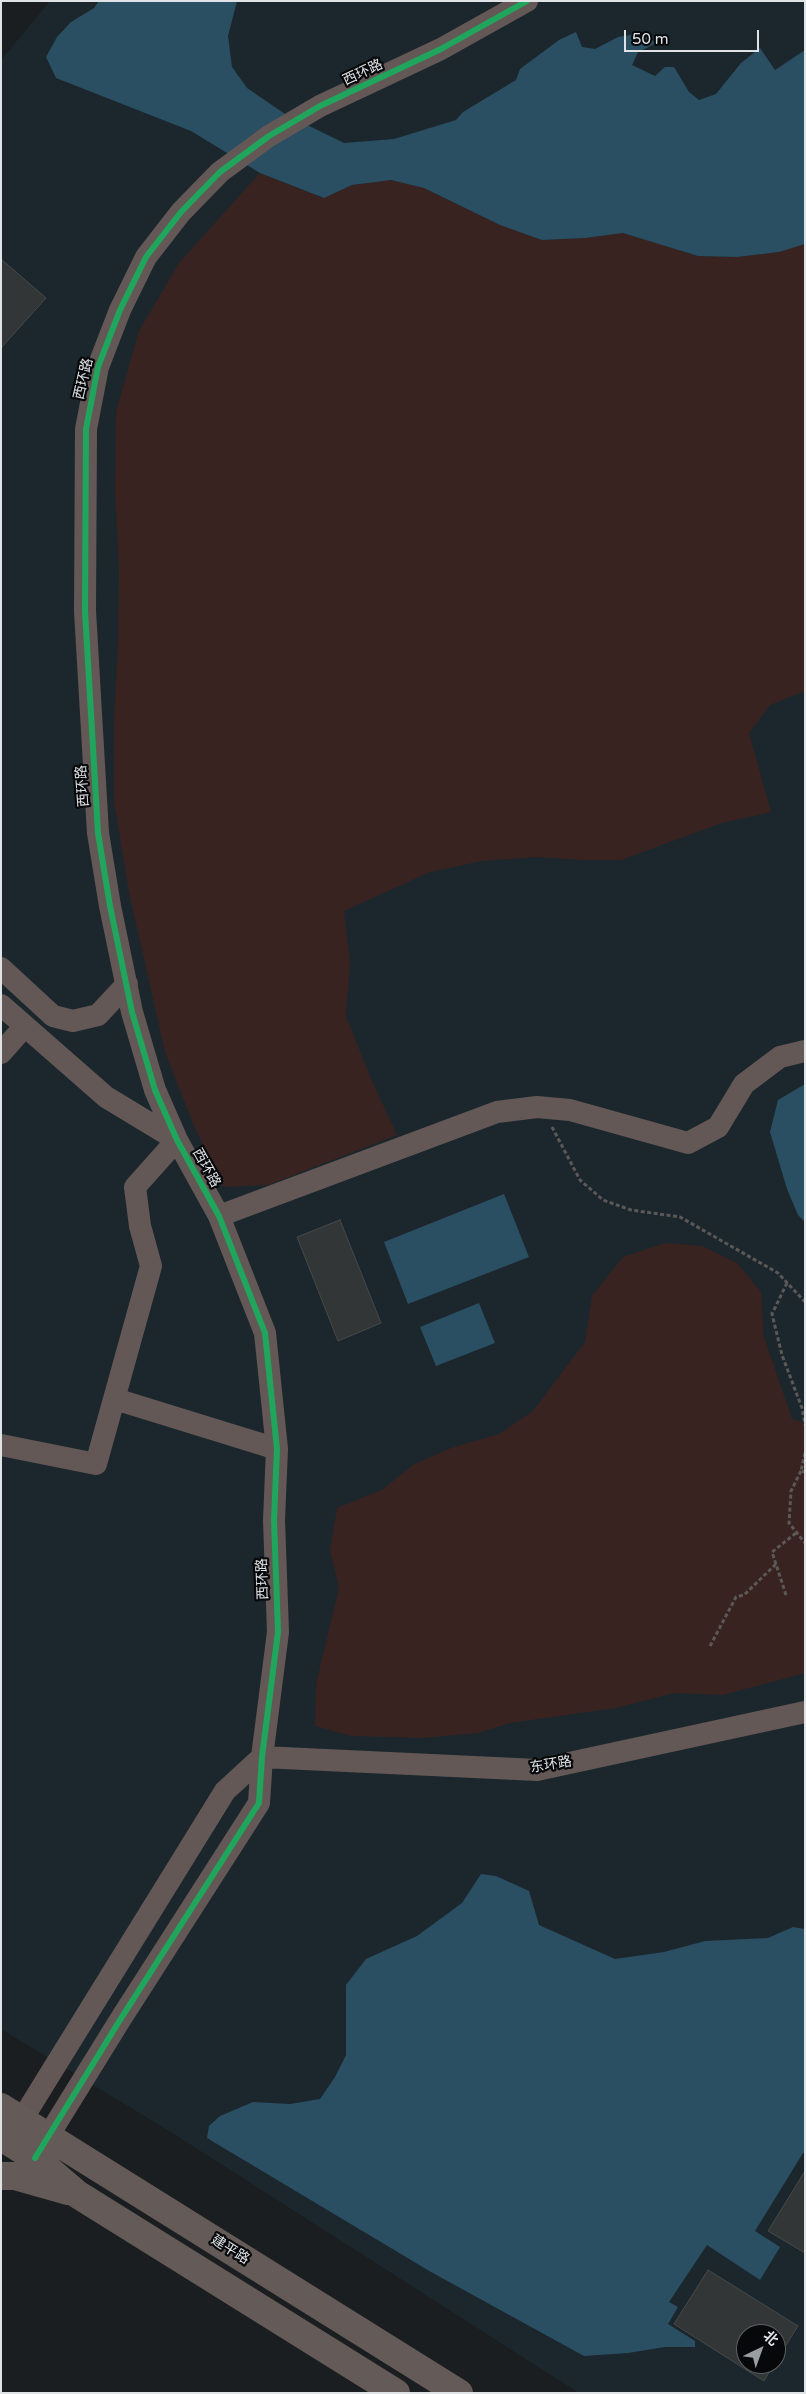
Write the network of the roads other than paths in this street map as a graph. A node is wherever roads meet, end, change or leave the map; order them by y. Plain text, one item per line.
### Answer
1 (527, 1) edge
2 (1, 968) edge
3 (127, 984) junction
4 (1, 1005) edge
5 (63, 1018) junction
6 (25, 1026) junction
7 (42, 1042) junction
8 (805, 1051) edge
9 (1, 1053) edge
10 (177, 1140) junction
11 (219, 1216) junction
12 (115, 1400) junction
13 (1, 1445) edge
14 (277, 1449) junction
15 (805, 1712) edge
16 (262, 1757) junction
17 (8, 2126) edge
18 (42, 2147) junction
19 (1, 2176) edge
20 (77, 2194) junction
21 (396, 2393) edge
22 (459, 2393) edge

1 - 3 street, 西环路
2 - 5 street
3 - 5 street
3 - 10 street, 西环路
4 - 6 street
5 - 7 street
6 - 7 street
6 - 9 street
7 - 10 street
8 - 11 street
10 - 11 street, 西环路
10 - 12 street
11 - 14 street, 西环路
12 - 13 street
12 - 14 street
14 - 16 street, 西环路
15 - 16 street, 东环路
16 - 17 street
16 - 18 street, 西环路
17 - 18 main road, 建平路
18 - 20 main road, 建平路
18 - 22 main road, 建平路
19 - 20 main road
20 - 21 main road, 建平路

